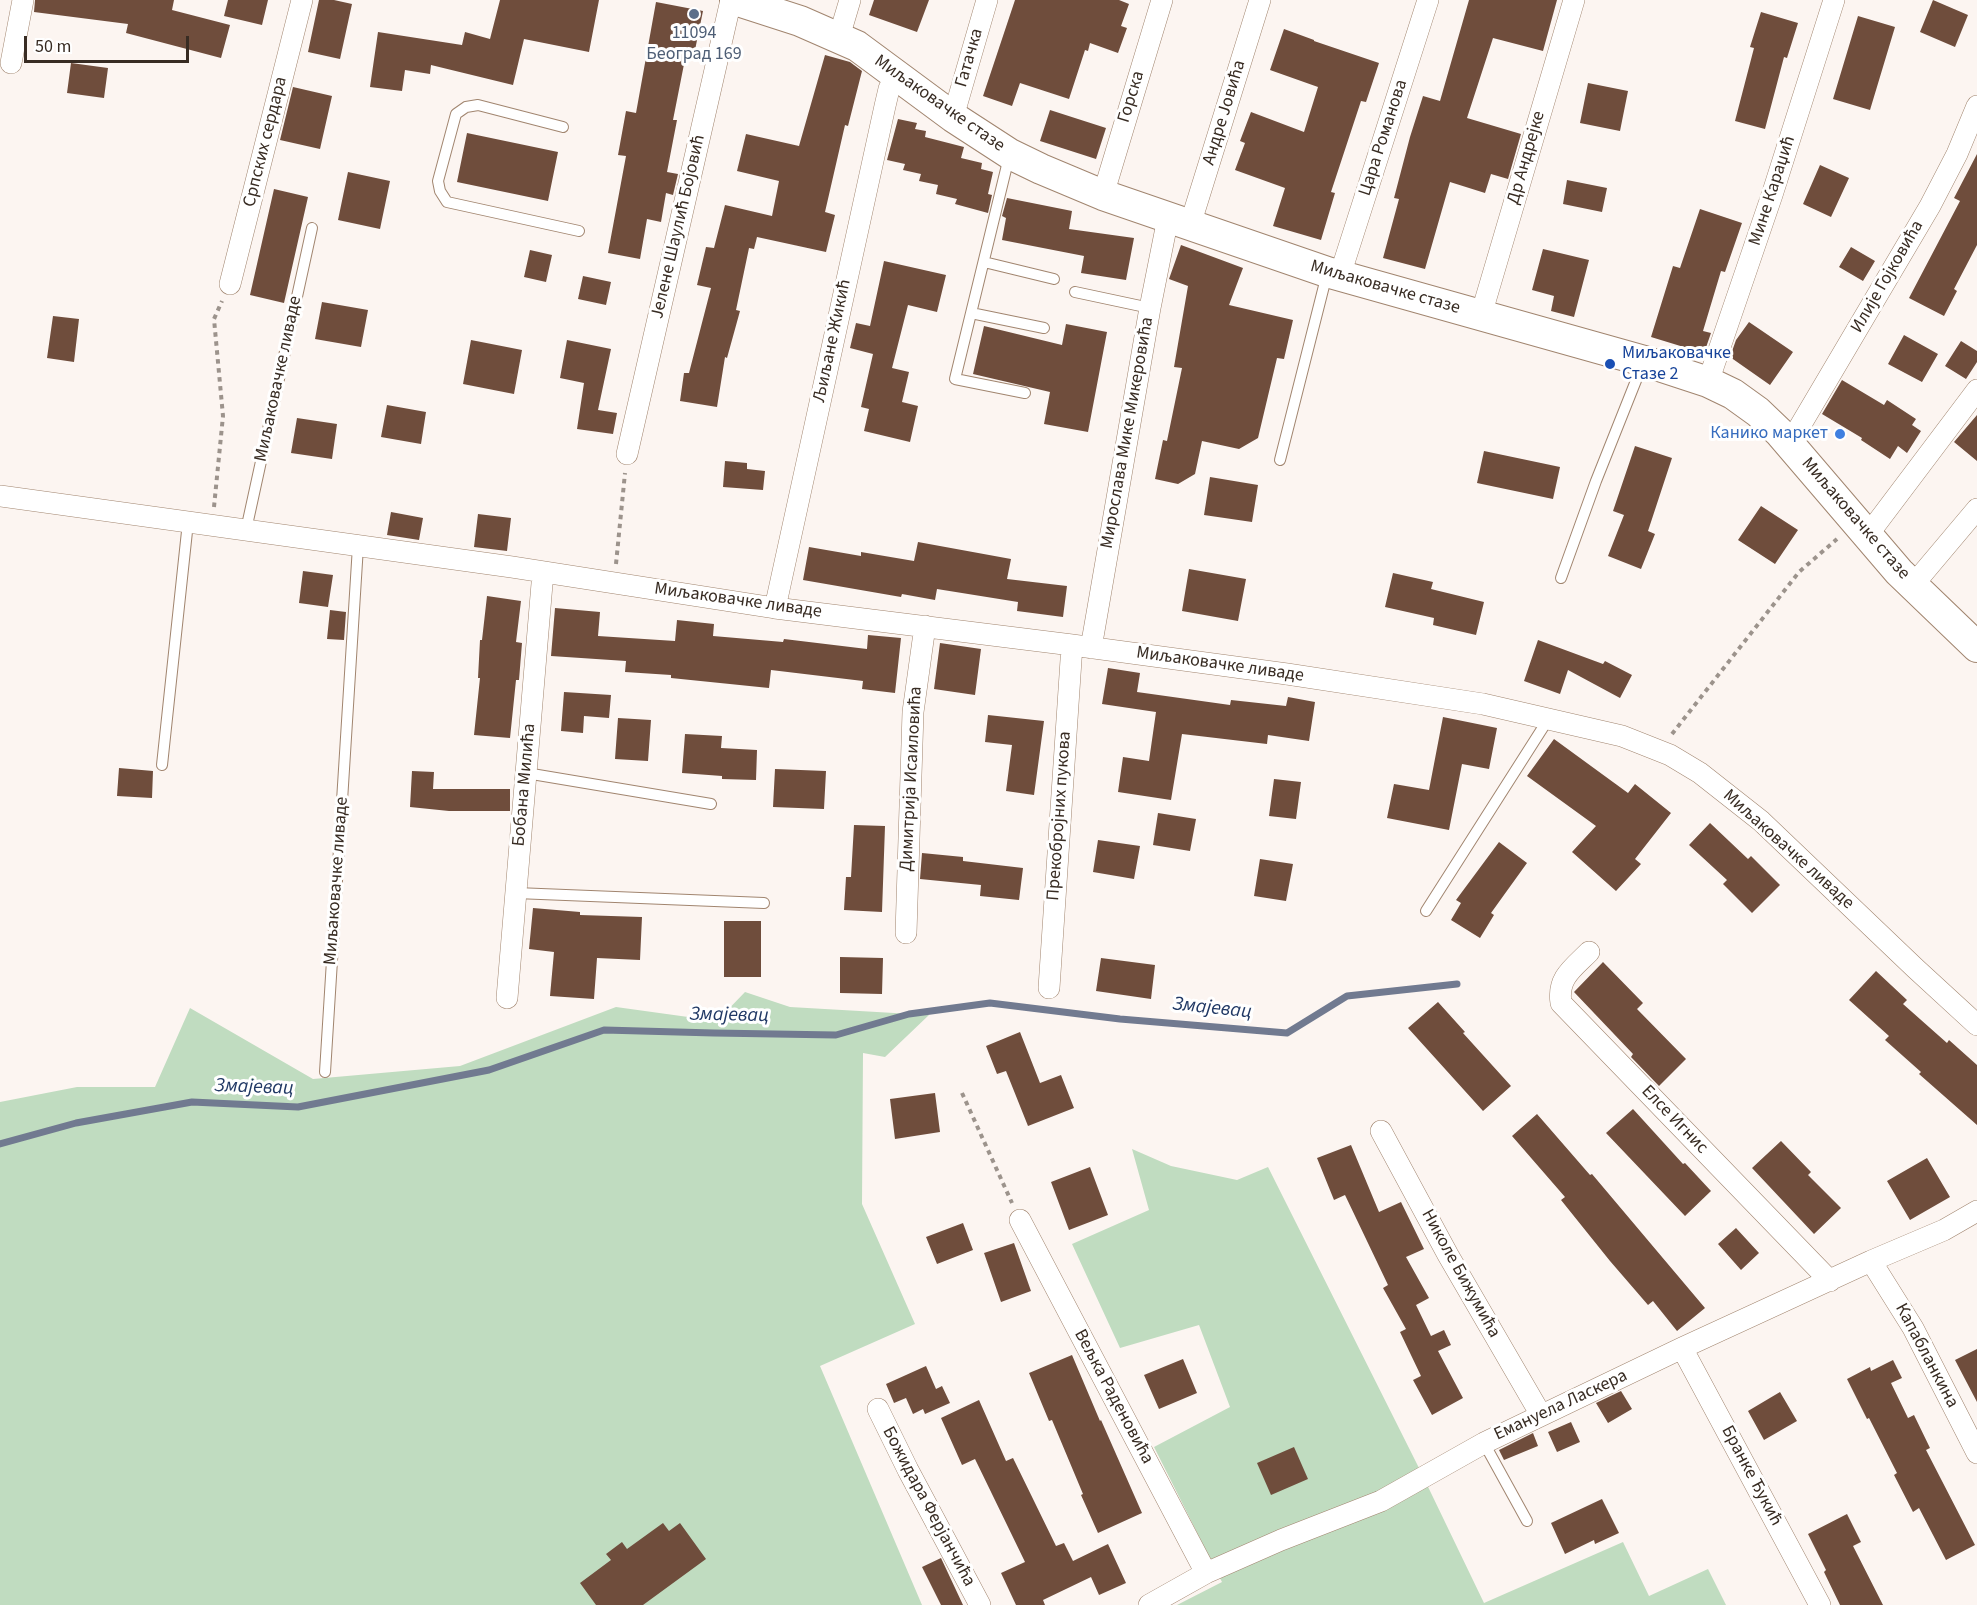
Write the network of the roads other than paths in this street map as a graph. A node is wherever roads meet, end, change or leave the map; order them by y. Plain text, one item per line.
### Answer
1 (23, 0) edge
2 (302, 0) edge
3 (733, 0) edge
4 (850, 0) edge
5 (987, 0) edge
6 (1162, 0) edge
7 (1260, 0) edge
8 (1428, 0) edge
9 (1574, 0) edge
10 (1834, 0) edge
11 (839, 37) junction
12 (11, 63) dead end
13 (896, 74) junction
14 (1977, 106) edge
15 (953, 117) junction
16 (563, 127) dead end
17 (1010, 154) junction
18 (1103, 195) junction
19 (1179, 222) junction
20 (312, 228) dead end
21 (579, 231) dead end
22 (984, 262) junction
23 (1334, 273) junction
24 (1054, 279) dead end
25 (230, 284) road end
26 (1075, 292) dead end
27 (1150, 308) junction
28 (971, 313) junction
29 (1481, 315) junction
30 (1044, 328) dead end
31 (1644, 361) junction
32 (1708, 382) junction
33 (1977, 390) edge
34 (1025, 393) dead end
35 (1790, 444) junction
36 (627, 454) road end
37 (1280, 460) dead end
38 (0, 496) edge
39 (1977, 508) edge
40 (188, 522) junction
41 (1861, 529) junction
42 (246, 530) junction
43 (358, 546) junction
44 (543, 572) junction
45 (1561, 578) dead end
46 (1913, 585) junction
47 (775, 608) junction
48 (925, 626) junction
49 (1081, 646) junction
50 (1977, 647) edge
51 (1549, 718) junction
52 (162, 765) dead end
53 (526, 773) junction
54 (711, 804) dead end
55 (516, 893) junction
56 (764, 903) dead end
57 (1425, 911) dead end
58 (906, 933) dead end
59 (1589, 952) dead end
60 (1049, 988) dead end
61 (507, 998) dead end
62 (1977, 1025) edge
63 (325, 1072) dead end
64 (1381, 1131) dead end
65 (1977, 1210) edge
66 (1020, 1220) road end
67 (1871, 1261) junction
68 (1830, 1281) junction
69 (1682, 1348) junction
70 (878, 1409) dead end
71 (1541, 1415) junction
72 (1484, 1443) junction
73 (1977, 1453) edge
74 (1527, 1521) dead end
75 (1206, 1574) junction
76 (980, 1605) edge
77 (1149, 1605) edge
78 (1820, 1605) edge

1 - 12 street
2 - 25 street, Српских сердара
3 - 11 street, Миљаковачке стазе
3 - 36 street, Јелене Шаулић Бојовић
4 - 11 street
5 - 15 street, Гатачка
6 - 18 street, Горска
7 - 19 street, Андре Јовића
8 - 23 street, Цара Романова
9 - 29 street, Др Андрејке
10 - 32 street, Мине Караџић
11 - 13 street, Миљаковачке стазе
13 - 15 street, Миљаковачке стазе
13 - 47 street, Љиљане Жикић
14 - 35 street, Илије Гојковића
15 - 17 street, Миљаковачке стазе
16 - 21 lane
17 - 18 street, Миљаковачке стазе
17 - 22 lane
18 - 19 street, Миљаковачке стазе
19 - 23 street, Миљаковачке стазе
19 - 27 street, Мирослава Мике Микеровића
20 - 42 lane, Миљаковачке ливаде
22 - 24 lane
22 - 28 lane
23 - 29 street, Миљаковачке стазе
23 - 37 lane
26 - 27 lane
27 - 49 street, Мирослава Мике Микеровића
28 - 30 lane
28 - 34 lane
29 - 31 street, Миљаковачке стазе
31 - 32 street, Миљаковачке стазе
31 - 45 lane
32 - 35 street, Миљаковачке стазе
33 - 41 street
35 - 41 street, Миљаковачке стазе
38 - 40 street, Миљаковачке ливаде
39 - 46 street
40 - 42 street, Миљаковачке ливаде
40 - 52 lane
41 - 46 street, Миљаковачке стазе
42 - 43 street, Миљаковачке ливаде
43 - 44 street, Миљаковачке ливаде
43 - 63 lane, Миљаковачке ливаде
44 - 47 street, Миљаковачке ливаде
44 - 53 street, Бобана Милића
46 - 50 street, Миљаковачке стазе
47 - 48 street, Миљаковачке ливаде
48 - 49 street, Миљаковачке ливаде
48 - 58 street, Димитрија Исаиловића
49 - 51 street, Миљаковачке ливаде
49 - 60 street, Прекобројних пукова
51 - 57 lane
51 - 62 street, Миљаковачке ливаде
53 - 54 lane
53 - 55 street, Бобана Милића
55 - 56 lane
55 - 61 street, Бобана Милића
59 - 68 street, Елсе Игнис
64 - 71 street, Николе Бижумића
65 - 67 street, Емануела Ласкера
66 - 75 street, Вељка Раденовића
67 - 68 street, Емануела Ласкера
67 - 73 street, Капабланкина
68 - 69 street, Емануела Ласкера
69 - 71 street, Емануела Ласкера
69 - 78 street, Бранке Ђукић
70 - 76 street, Божидара Ферјанчића
71 - 72 street, Емануела Ласкера
72 - 74 lane
72 - 75 street, Емануела Ласкера
75 - 77 street, Емануела Ласкера

